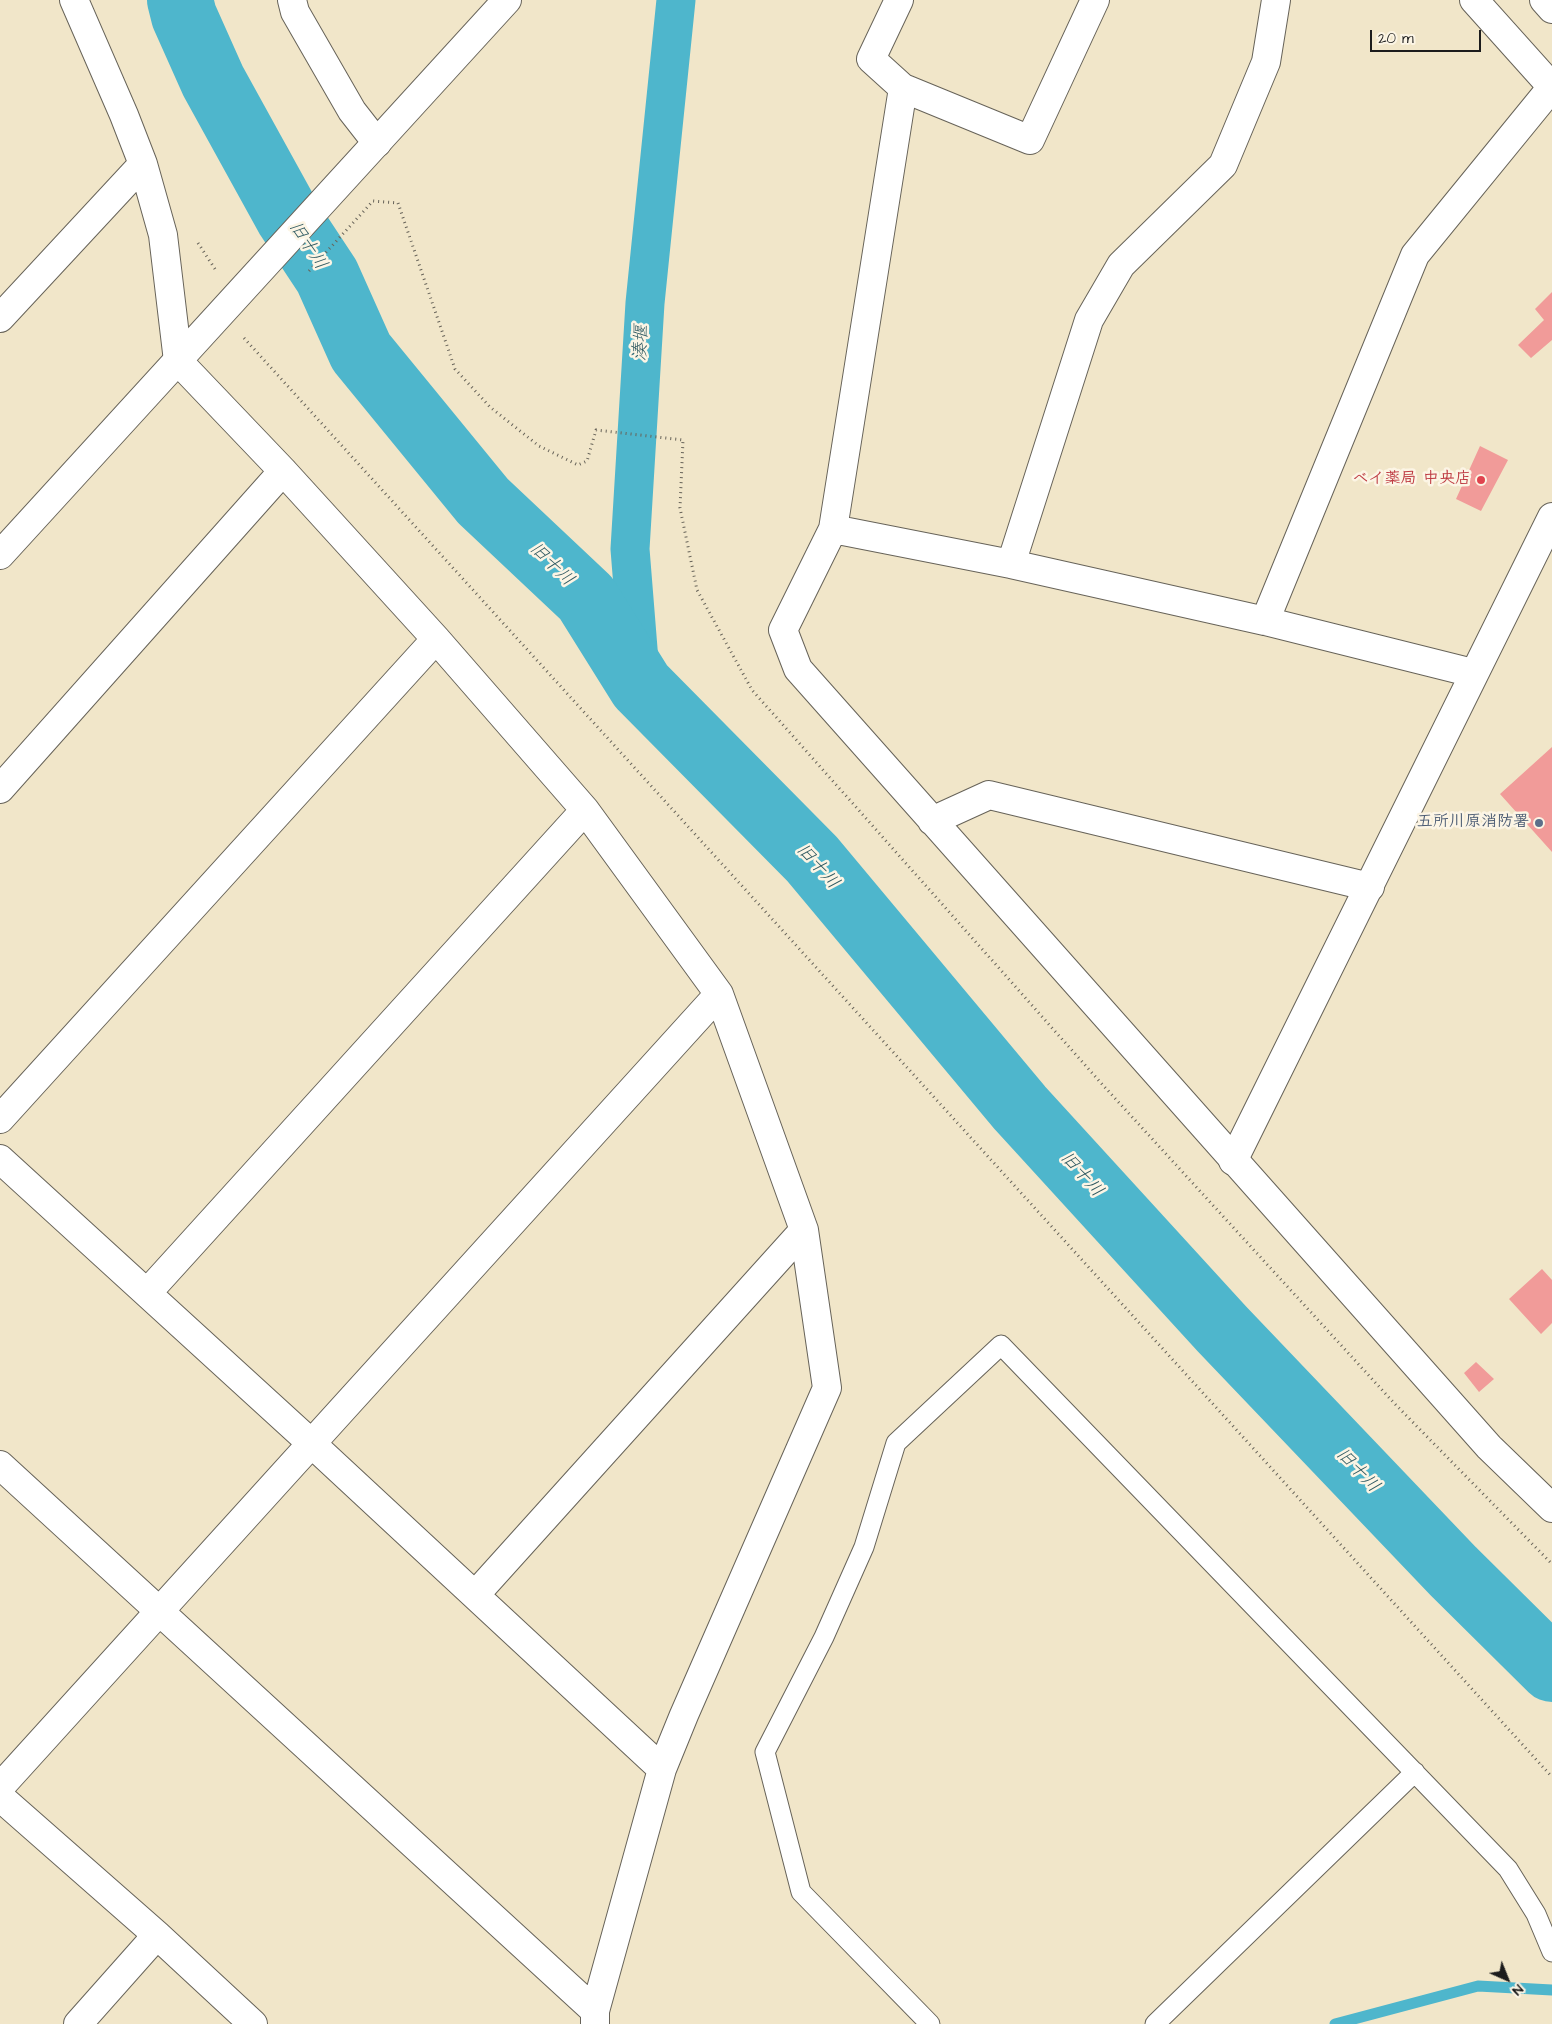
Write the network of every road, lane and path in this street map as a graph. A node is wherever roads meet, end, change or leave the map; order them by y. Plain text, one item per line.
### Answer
1 (74, 0) edge
2 (292, 0) edge
3 (507, 0) edge
4 (899, 0) edge
5 (1095, 0) edge
6 (1276, 0) edge
7 (1474, 0) edge
8 (1544, 0) edge
9 (1552, 9) edge
10 (1552, 87) edge
11 (903, 88) junction
12 (377, 142) junction
13 (143, 164) junction
14 (307, 272) dead end
15 (0, 318) edge
16 (249, 334) dead end
17 (178, 361) junction
18 (283, 472) junction
19 (1552, 517) edge
20 (833, 529) junction
21 (0, 555) edge
22 (1011, 564) junction
23 (1264, 621) junction
24 (436, 639) junction
25 (1473, 673) junction
26 (0, 789) edge
27 (585, 810) junction
28 (932, 821) junction
29 (1370, 887) junction
30 (719, 994) junction
31 (0, 1118) edge
32 (0, 1159) edge
33 (1233, 1161) junction
34 (804, 1230) junction
35 (147, 1293) junction
36 (311, 1443) junction
37 (0, 1465) edge
38 (1552, 1508) edge
39 (1552, 1564) edge
40 (475, 1595) junction
41 (160, 1612) junction
42 (662, 1769) junction
43 (1415, 1772) junction
44 (1552, 1777) edge
45 (0, 1787) edge
46 (0, 1797) edge
47 (157, 1935) junction
48 (1552, 1952) edge
49 (595, 2017) edge
50 (78, 2024) edge
51 (253, 2024) edge
52 (930, 2024) edge
53 (1155, 2024) edge

1 - 13 street
2 - 12 street
3 - 12 street
4 - 11 street
5 - 11 street
6 - 22 street
7 - 10 street
8 - 9 street
10 - 23 street
11 - 20 street
12 - 17 street
13 - 15 street
13 - 17 street
14 - 39 path
16 - 44 path
17 - 18 street
17 - 21 street
18 - 24 street
18 - 26 street
19 - 25 street
20 - 22 street
20 - 28 street
22 - 23 street
23 - 25 street
24 - 27 street
24 - 31 street
25 - 29 street
27 - 30 street
27 - 35 street
28 - 29 street
28 - 33 street
29 - 33 street
30 - 34 street
30 - 36 street
32 - 35 street
33 - 38 street
34 - 40 street
34 - 42 street
35 - 36 street
36 - 40 street
36 - 41 street
37 - 41 street
40 - 42 street
41 - 45 street
41 - 49 street
42 - 49 street
43 - 48 lane
43 - 52 lane
43 - 53 lane
46 - 47 street
47 - 50 street
47 - 51 street

